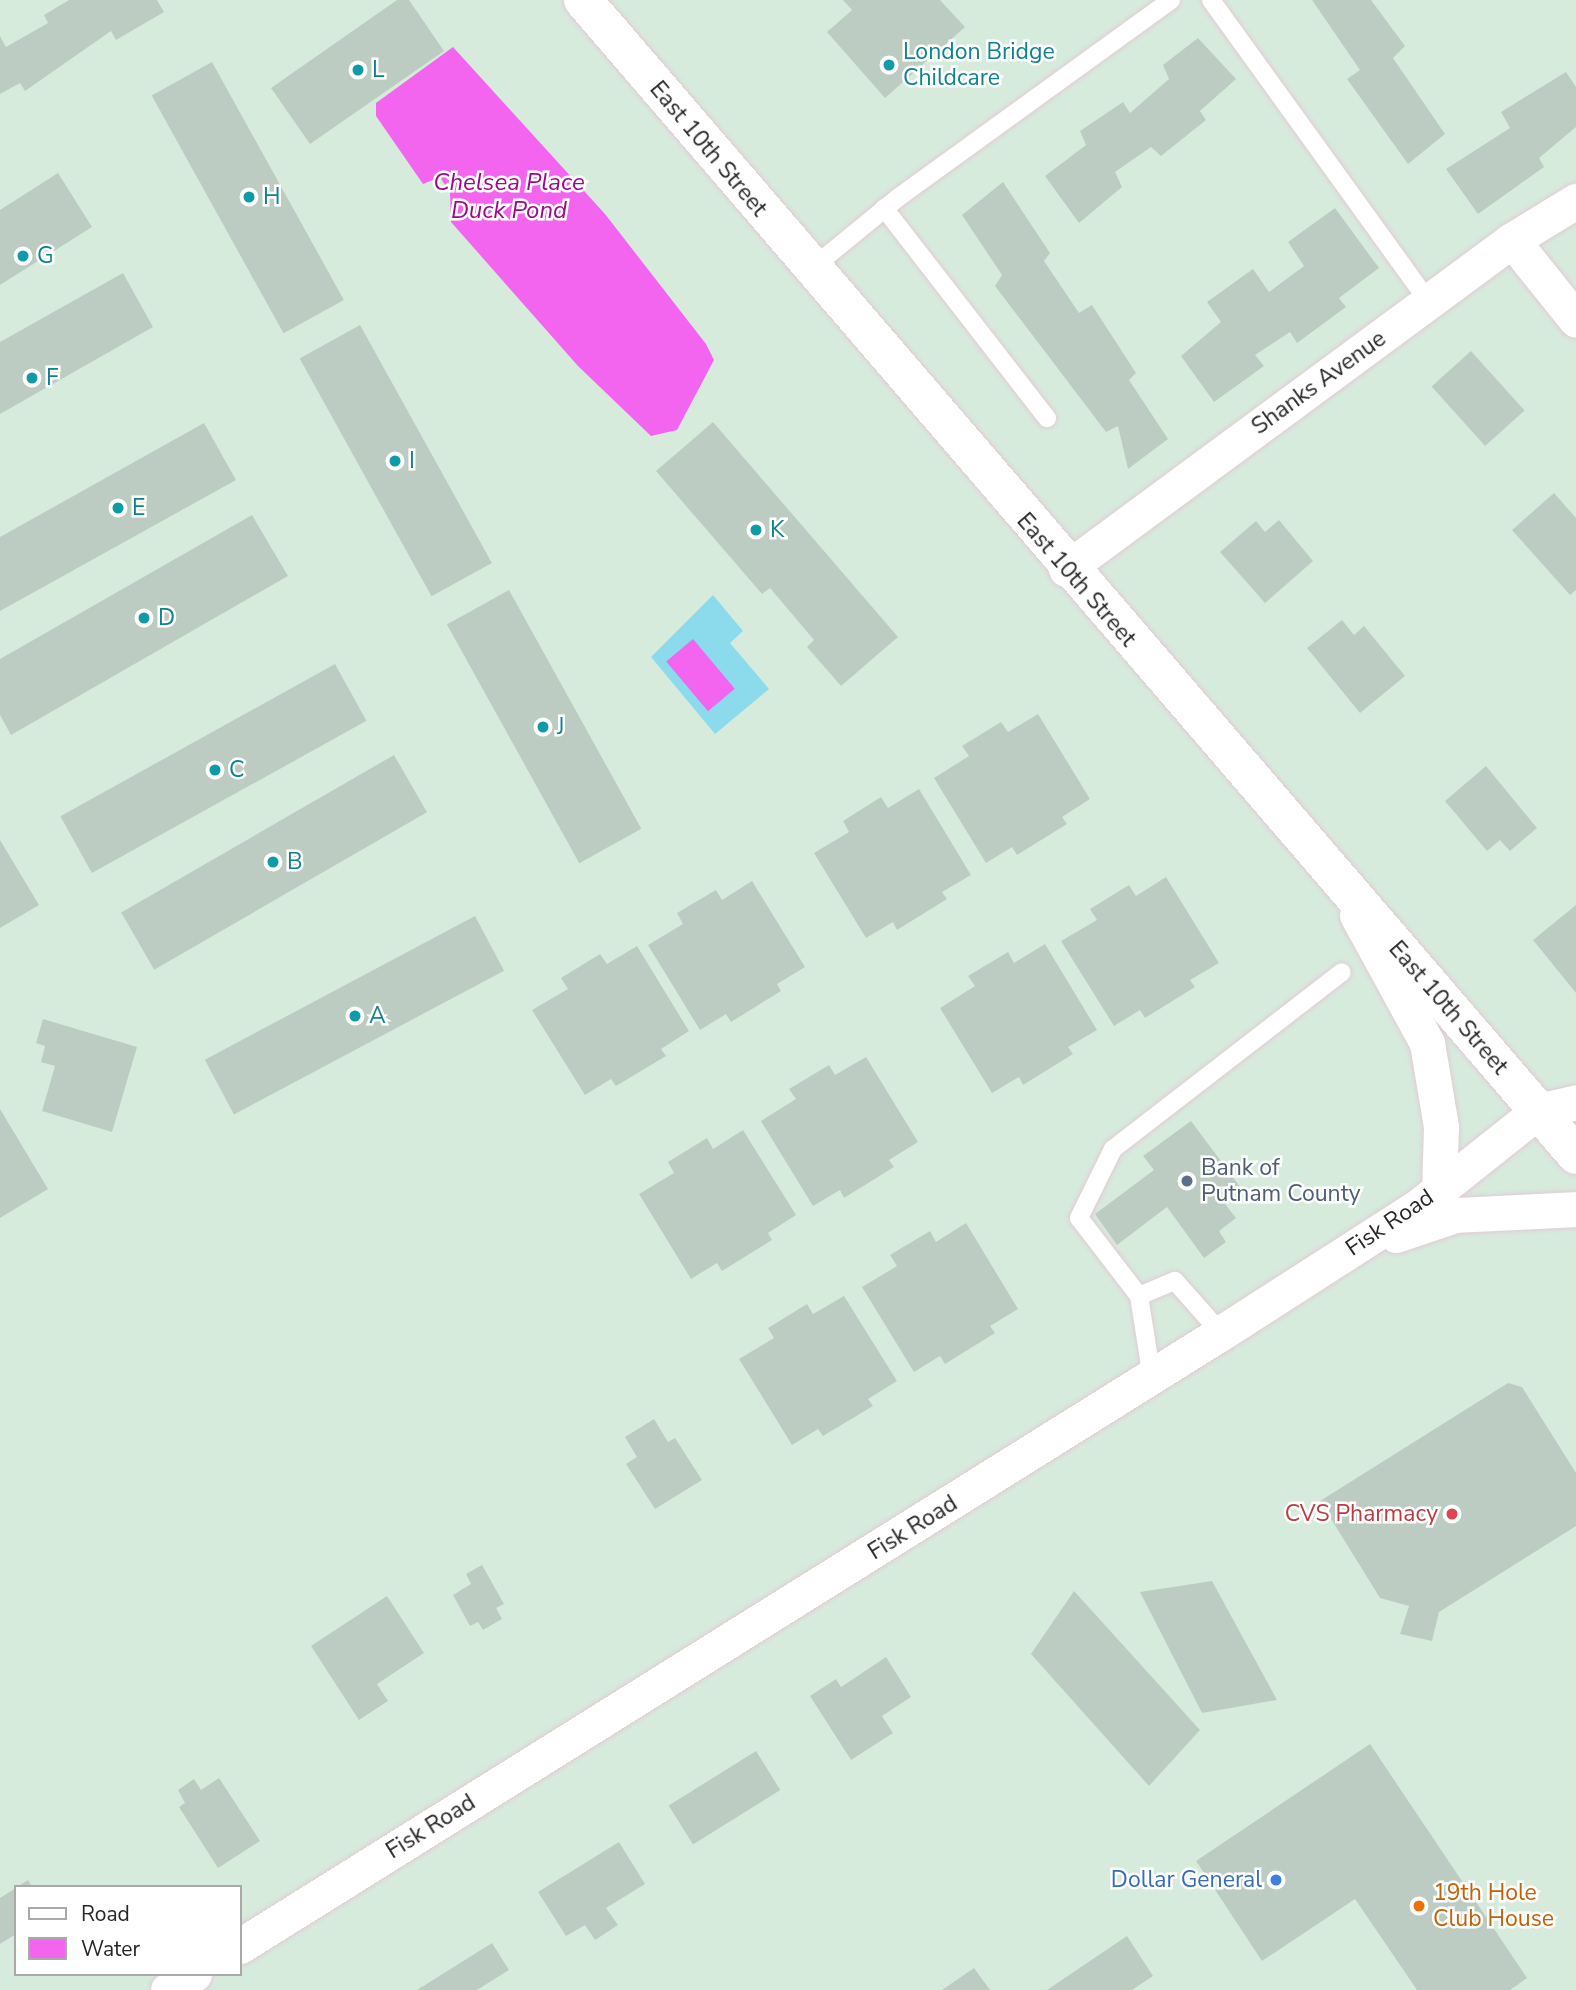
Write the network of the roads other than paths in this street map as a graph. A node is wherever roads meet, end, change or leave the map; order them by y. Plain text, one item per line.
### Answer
1 (583, 0) edge
2 (1171, 0) edge
3 (1211, 0) edge
4 (1576, 201) edge
5 (884, 208) junction
6 (1512, 240) junction
7 (811, 270) junction
8 (1429, 302) junction
9 (1576, 320) edge
10 (1047, 418) dead end
11 (1066, 569) junction
12 (1342, 887) junction
13 (1342, 972) dead end
14 (1576, 1102) edge
15 (1538, 1111) junction
16 (1576, 1155) edge
17 (1440, 1190) junction
18 (1576, 1209) edge
19 (1349, 1251) junction
20 (1139, 1296) junction
21 (1221, 1333) junction
22 (1152, 1378) junction
23 (242, 1945) edge
24 (191, 1976) edge
25 (168, 1990) edge

1 - 7 main road, East 10th Street
2 - 5 lane
3 - 8 lane
4 - 6 street, Shanks Avenue
5 - 7 lane
5 - 10 lane
6 - 8 street, Shanks Avenue
6 - 9 street
7 - 11 main road, East 10th Street
8 - 11 street, Shanks Avenue
11 - 12 main road, East 10th Street
12 - 15 main road, East 10th Street
12 - 17 street
13 - 20 lane
14 - 15 street, Fisk Road
15 - 16 main road, East 10th Street
15 - 17 street, Fisk Road
17 - 19 street, Fisk Road
18 - 19 street
19 - 21 street, Fisk Road
20 - 21 lane
20 - 22 lane
21 - 22 street, Fisk Road
22 - 23 street, Fisk Road
24 - 25 street

